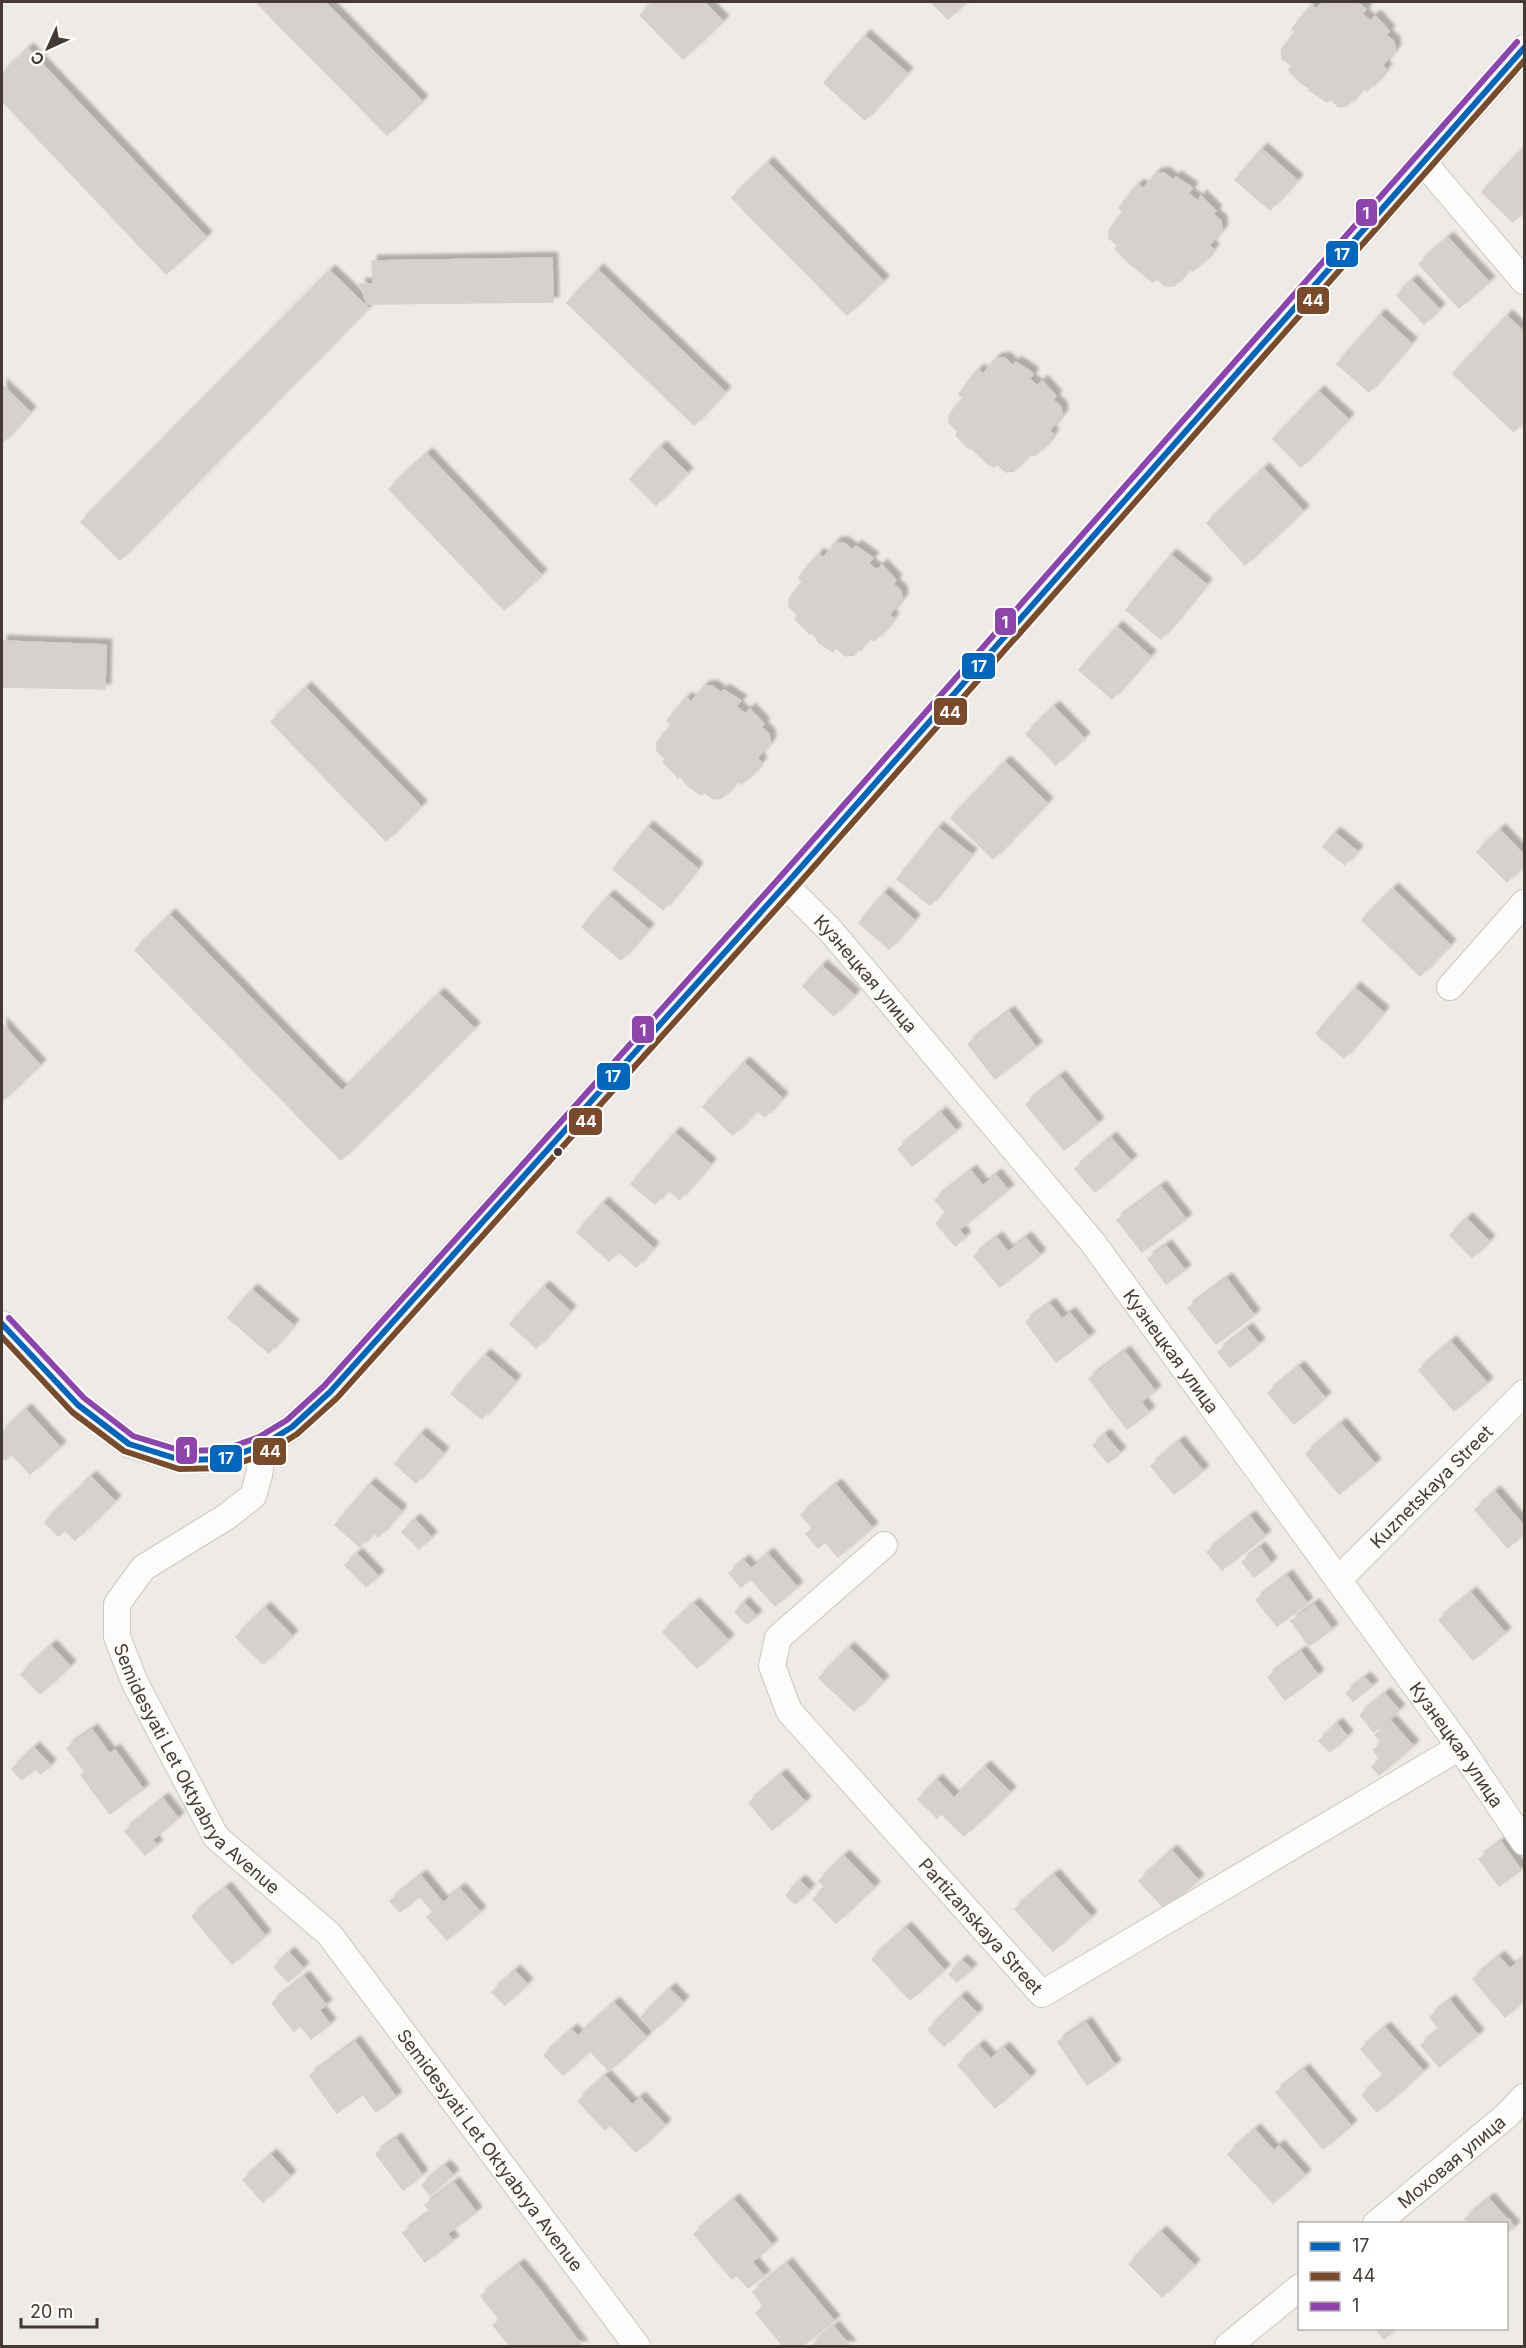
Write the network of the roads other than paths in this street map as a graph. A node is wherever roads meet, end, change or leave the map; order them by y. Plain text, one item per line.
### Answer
1 (1524, 48) edge
2 (1424, 163) junction
3 (1524, 281) edge
4 (785, 885) junction
5 (1524, 903) edge
6 (1450, 987) dead end
7 (2, 1324) edge
8 (1524, 1394) edge
9 (263, 1445) junction
10 (884, 1545) dead end
11 (1338, 1580) junction
12 (1460, 1747) junction
13 (1524, 1842) edge
14 (1524, 2097) edge
15 (1377, 2222) edge
16 (1298, 2288) edge
17 (637, 2346) edge
18 (1228, 2346) edge

1 - 2 street
2 - 3 street
2 - 4 street
4 - 9 street
4 - 11 street, Кузнецкая улица
5 - 6 street
7 - 9 street
8 - 11 street, Kuznetskaya Street
9 - 17 street, Semidesyati Let Oktyabrya Avenue
10 - 12 street, Partizanskaya Street
11 - 12 street, Кузнецкая улица
12 - 13 street, Кузнецкая улица
14 - 15 street, Моховая улица
16 - 18 street

